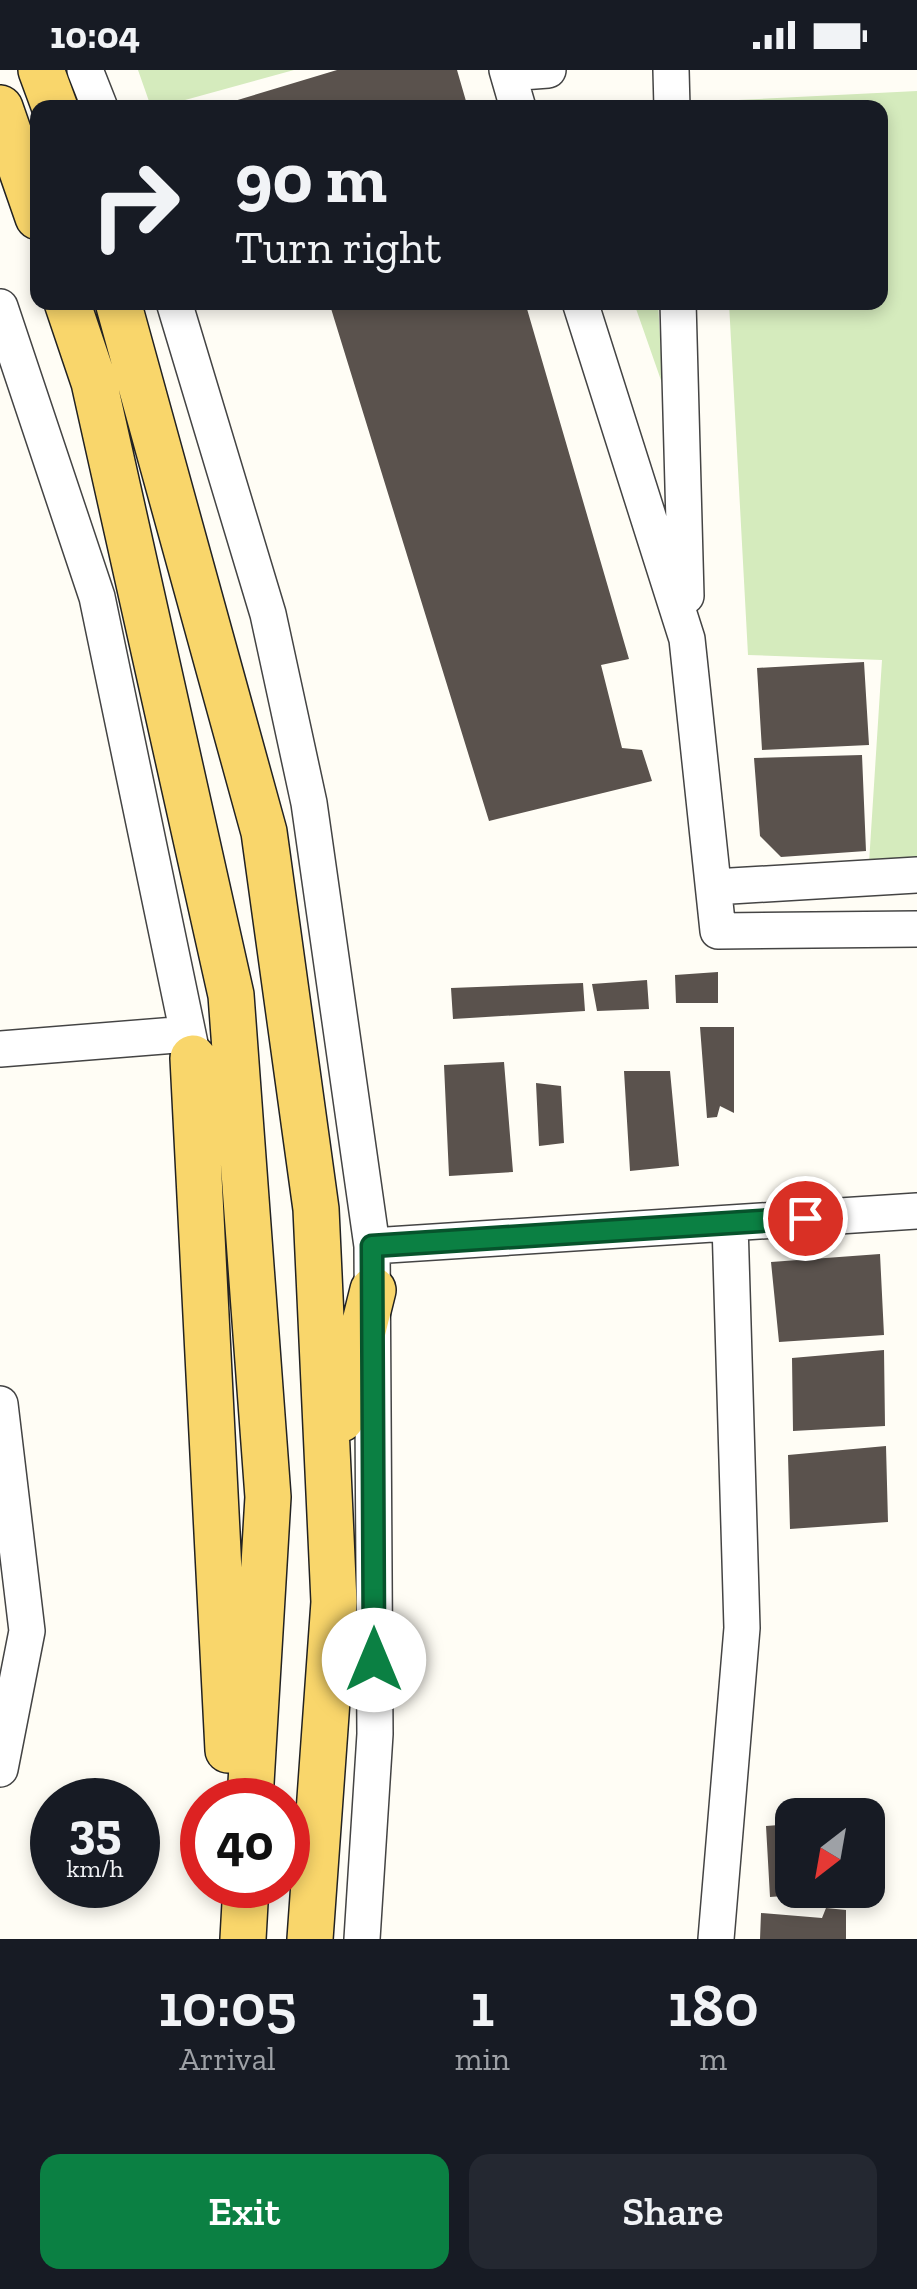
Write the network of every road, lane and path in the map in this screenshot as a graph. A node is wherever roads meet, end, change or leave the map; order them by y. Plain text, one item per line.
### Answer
1 (41, 70) edge
2 (85, 70) edge
3 (548, 70) edge
4 (671, 70) edge
5 (507, 72) edge
6 (51, 100) edge
7 (97, 100) edge
8 (516, 100) edge
9 (672, 100) edge
10 (0, 108) edge
11 (30, 195) edge
12 (0, 306) edge
13 (70, 310) edge
14 (120, 310) edge
15 (176, 310) edge
16 (583, 310) edge
17 (678, 310) edge
18 (687, 639) junction
19 (917, 875) edge
20 (714, 887) junction
21 (917, 929) edge
22 (190, 1046) junction
23 (0, 1049) edge
24 (917, 1211) edge
25 (730, 1224) junction
26 (372, 1246) junction
27 (372, 1290) junction
28 (0, 1404) edge
29 (328, 1470) junction
30 (4, 1729) edge
31 (0, 1769) edge
32 (230, 1778) edge
33 (251, 1778) edge
34 (237, 1908) edge
35 (243, 1908) edge
36 (240, 1939) edge
37 (310, 1939) edge
38 (362, 1939) edge
39 (716, 1939) edge

1 - 6 main road
2 - 7 street
3 - 5 street
4 - 9 street
5 - 8 street
10 - 11 main road
12 - 22 street
13 - 33 main road
14 - 29 main road
15 - 26 street
16 - 18 street
17 - 18 street
18 - 20 street
19 - 20 street
20 - 21 street
22 - 23 street
22 - 32 main road
24 - 25 street
25 - 26 street
25 - 39 street
26 - 27 street
27 - 29 main road
27 - 38 street
28 - 30 street
29 - 37 main road
30 - 31 street
34 - 36 main road
35 - 36 main road

